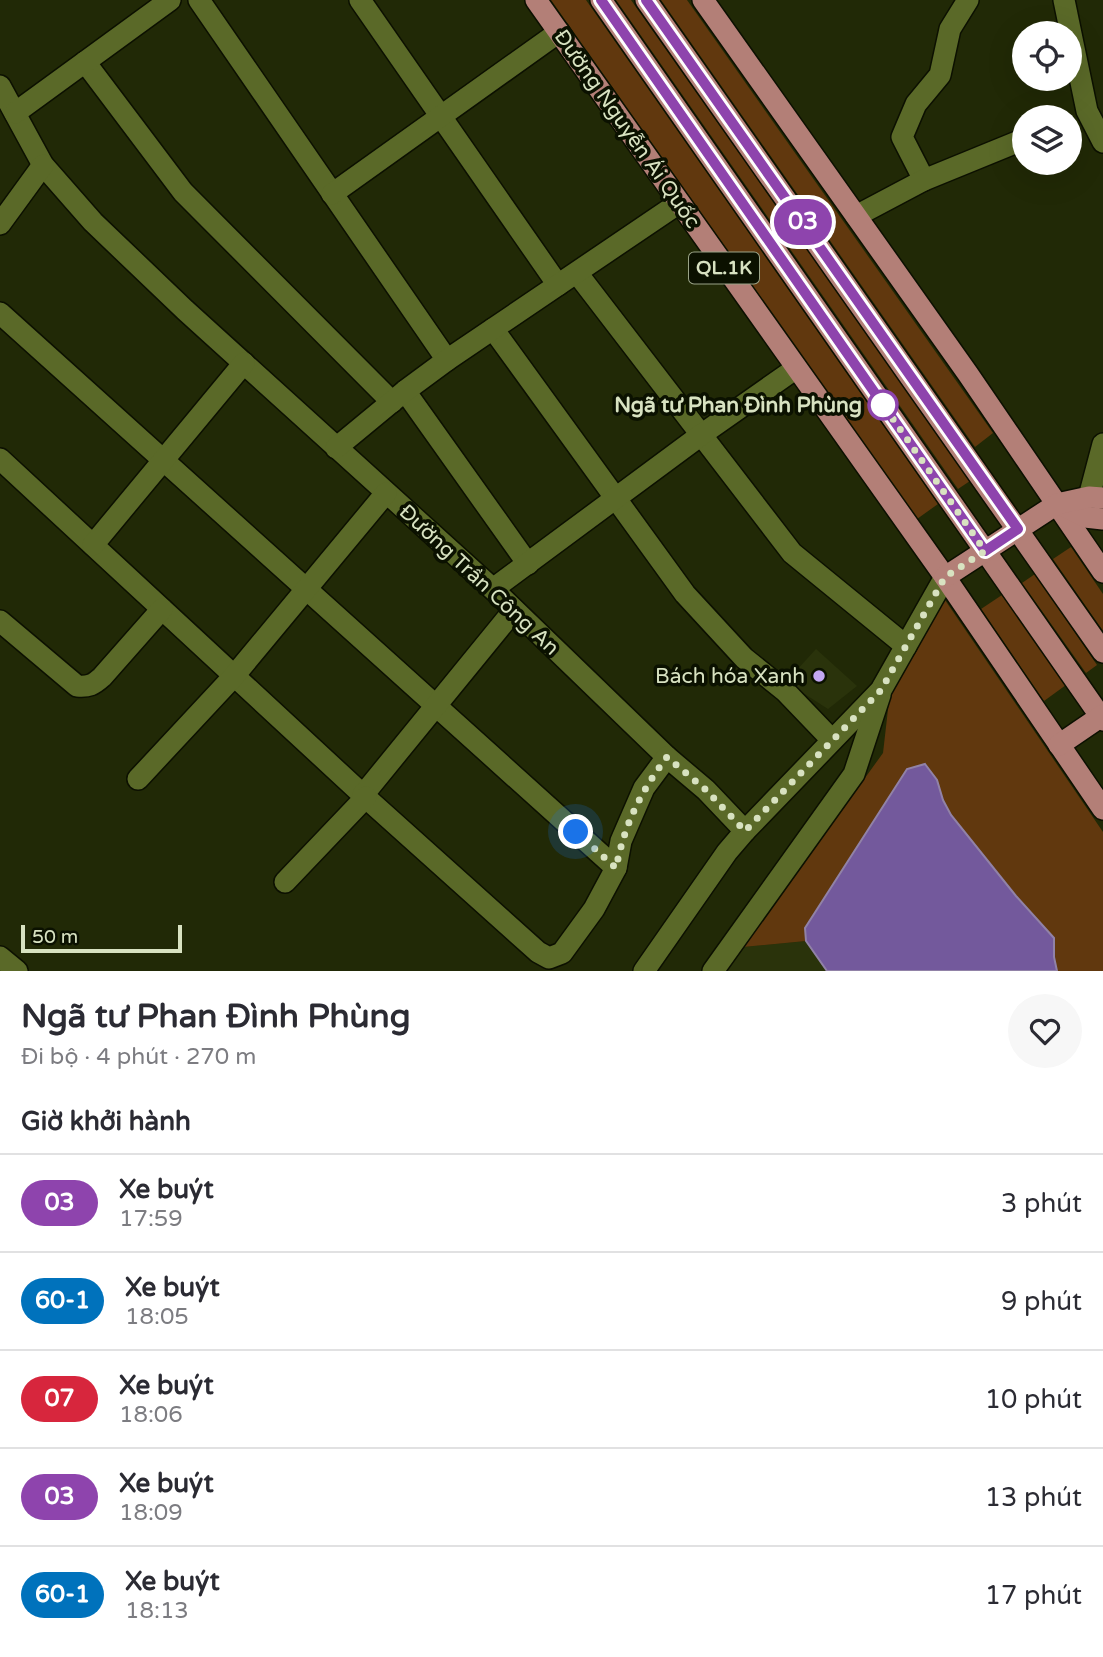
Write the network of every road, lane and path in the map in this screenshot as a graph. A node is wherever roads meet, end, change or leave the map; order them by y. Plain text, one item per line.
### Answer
1 (170, 0) edge
2 (199, 0) edge
3 (360, 0) edge
4 (536, 0) edge
5 (601, 0) edge
6 (646, 0) edge
7 (703, 0) edge
8 (968, 0) edge
9 (1064, 0) edge
10 (559, 32) junction
11 (85, 62) junction
12 (0, 86) edge
13 (15, 113) junction
14 (440, 115) junction
15 (1103, 142) edge
16 (1012, 144) edge
17 (43, 165) junction
18 (923, 180) junction
19 (332, 194) junction
20 (678, 203) junction
21 (856, 216) junction
22 (0, 224) edge
23 (577, 273) junction
24 (558, 285) junction
25 (0, 313) edge
26 (493, 329) junction
27 (447, 360) junction
28 (244, 363) junction
29 (795, 369) junction
30 (398, 396) junction
31 (701, 435) junction
32 (1103, 444) edge
33 (335, 448) junction
34 (0, 459) edge
35 (163, 460) junction
36 (386, 493) junction
37 (1096, 497) edge
38 (616, 499) junction
39 (1057, 503) junction
40 (1103, 519) edge
41 (1018, 529) junction
42 (93, 545) junction
43 (985, 551) junction
44 (528, 564) junction
45 (1103, 572) edge
46 (945, 577) junction
47 (493, 589) junction
48 (306, 590) junction
49 (162, 609) junction
50 (513, 610) junction
51 (0, 621) edge
52 (906, 646) junction
53 (1103, 652) edge
54 (234, 676) junction
55 (881, 690) junction
56 (435, 707) junction
57 (1102, 717) edge
58 (832, 740) junction
59 (1059, 745) junction
60 (667, 757) junction
61 (138, 779) dead end
62 (365, 796) junction
63 (1103, 809) edge
64 (745, 831) junction
65 (616, 868) junction
66 (285, 882) dead end
67 (0, 957) edge
68 (17, 971) edge
69 (644, 971) edge
70 (713, 971) edge

1 - 11 street
2 - 19 street
3 - 14 street
4 - 10 main road, Đường Nguyễn Ái Quốc / QL.1K
5 - 43 main road, QL.1K
6 - 41 main road
7 - 21 main road
8 - 18 street
9 - 15 street
10 - 14 street
10 - 20 main road, Đường Nguyễn Ái Quốc / QL.1K
11 - 13 street
11 - 30 street
12 - 13 street, Đường Trần Công An
13 - 17 street, Đường Trần Công An
14 - 19 street
14 - 24 street
16 - 18 street
17 - 22 street
17 - 28 street, Đường Trần Công An
18 - 21 street
19 - 27 street
20 - 23 street
20 - 29 main road, Đường Nguyễn Ái Quốc / QL.1K
21 - 39 main road
23 - 24 street
23 - 31 street
24 - 26 street
25 - 35 street
26 - 27 street
26 - 38 street
27 - 30 street
28 - 33 street, Đường Trần Công An
28 - 35 street
29 - 31 street
29 - 46 main road, Đường Nguyễn Ái Quốc / QL.1K
30 - 33 street
30 - 44 street
31 - 38 street
31 - 52 street
32 - 37 street
33 - 36 street, Đường Trần Công An
34 - 42 street
35 - 42 street
35 - 48 street
36 - 47 street, Đường Trần Công An
36 - 48 street
37 - 39 main road
38 - 44 street
38 - 58 street
39 - 40 main road
39 - 41 main road
39 - 45 main road
41 - 43 main road
41 - 53 main road
42 - 49 street
43 - 46 main road
43 - 57 main road, QL.1K
44 - 47 street
46 - 52 street
46 - 59 main road, Đường Nguyễn Ái Quốc / QL.1K
47 - 50 street, Đường Trần Công An
48 - 54 street
48 - 56 street
49 - 51 street
49 - 54 street
50 - 56 street
50 - 60 street, Đường Trần Công An
52 - 55 street
54 - 61 street
54 - 62 street
55 - 58 street
55 - 70 street
56 - 62 street
56 - 65 street
57 - 59 main road
58 - 64 street
59 - 63 main road, Đường Nguyễn Ái Quốc / QL.1K
60 - 64 street, Đường Trần Công An
60 - 65 street
62 - 65 street
62 - 66 street
64 - 69 street
67 - 68 street

